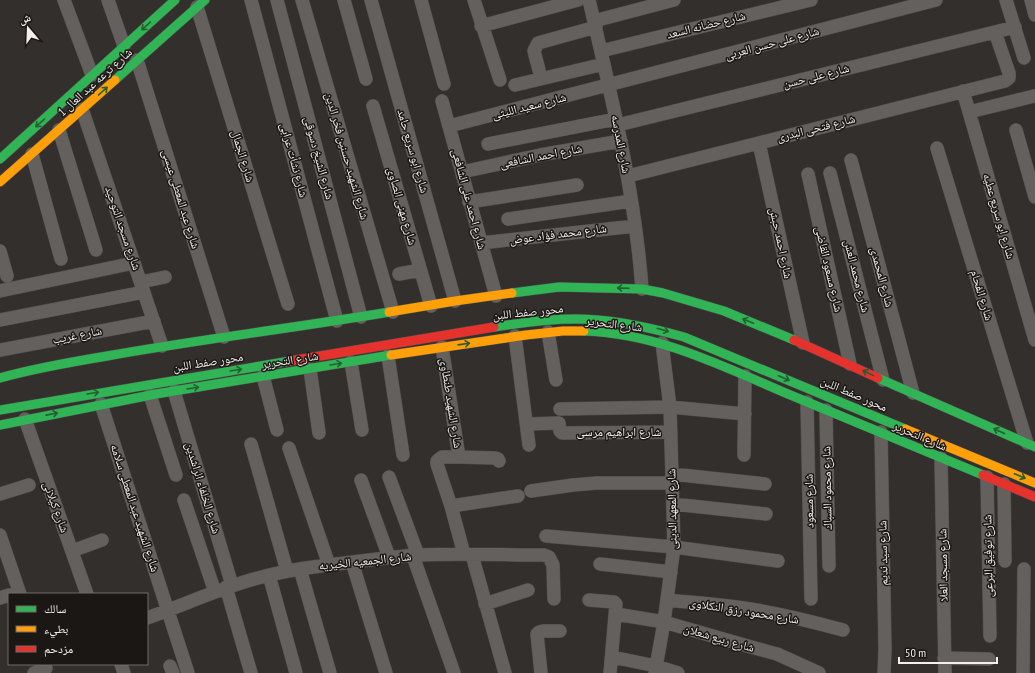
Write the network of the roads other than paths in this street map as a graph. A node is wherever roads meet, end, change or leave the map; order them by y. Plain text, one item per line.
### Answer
1 (64, 0) edge
2 (108, 0) edge
3 (175, 0) edge
4 (251, 0) edge
5 (277, 0) edge
6 (302, 0) edge
7 (344, 0) edge
8 (371, 0) edge
9 (421, 0) edge
10 (474, 0) edge
11 (578, 0) edge
12 (590, 0) edge
13 (674, 0) edge
14 (810, 0) edge
15 (936, 0) edge
16 (1006, 0) edge
17 (1031, 0) edge
18 (201, 4) edge
19 (160, 6) edge
20 (1035, 15) edge
21 (595, 24) junction
22 (481, 26) junction
23 (1015, 27) junction
24 (995, 32) junction
25 (124, 46) junction
26 (601, 51) junction
27 (1024, 58) dead end
28 (137, 60) junction
29 (604, 64) junction
30 (539, 70) dead end
31 (92, 75) junction
32 (366, 79) dead end
33 (500, 80) dead end
34 (444, 84) dead end
35 (514, 85) dead end
36 (608, 86) junction
37 (963, 91) junction
38 (1034, 96) edge
39 (442, 101) dead end
40 (373, 106) dead end
41 (82, 110) junction
42 (969, 112) junction
43 (617, 122) junction
44 (449, 126) junction
45 (60, 130) junction
46 (1016, 130) dead end
47 (621, 141) junction
48 (759, 143) junction
49 (488, 144) dead end
50 (937, 148) dead end
51 (32, 154) junction
52 (0, 157) edge
53 (851, 160) dead end
54 (462, 172) junction
55 (830, 172) dead end
56 (808, 174) dead end
57 (628, 176) junction
58 (0, 182) edge
59 (577, 185) dead end
60 (1035, 197) edge
61 (631, 201) junction
62 (469, 202) junction
63 (508, 219) dead end
64 (635, 226) junction
65 (481, 243) junction
66 (96, 250) dead end
67 (0, 251) edge
68 (61, 259) dead end
69 (134, 263) junction
70 (420, 270) junction
71 (399, 274) dead end
72 (7, 276) dead end
73 (165, 278) dead end
74 (143, 287) junction
75 (642, 289) junction
76 (0, 291) edge
77 (496, 296) junction
78 (456, 301) junction
79 (288, 304) dead end
80 (431, 306) junction
81 (393, 312) junction
82 (618, 313) dead end
83 (361, 317) junction
84 (0, 320) edge
85 (154, 321) junction
86 (337, 321) junction
87 (671, 324) dead end
88 (548, 332) junction
89 (515, 336) junction
90 (224, 337) junction
91 (1035, 340) edge
92 (662, 343) junction
93 (803, 343) junction
94 (162, 346) junction
95 (442, 347) junction
96 (0, 350) edge
97 (388, 356) junction
98 (351, 362) junction
99 (850, 364) junction
100 (310, 369) junction
101 (262, 376) junction
102 (745, 376) junction
103 (0, 378) edge
104 (556, 380) dead end
105 (883, 380) junction
106 (174, 391) junction
107 (913, 393) junction
108 (150, 395) junction
109 (0, 402) edge
110 (807, 402) junction
111 (101, 404) junction
112 (670, 407) junction
113 (560, 409) dead end
114 (0, 410) edge
115 (826, 410) junction
116 (745, 414) junction
117 (25, 419) junction
118 (904, 419) dead end
119 (527, 424) junction
120 (0, 425) edge
121 (277, 430) dead end
122 (362, 430) dead end
123 (671, 432) junction
124 (881, 432) junction
125 (319, 433) dead end
126 (251, 444) dead end
127 (529, 445) dead end
128 (1031, 445) edge
129 (289, 448) dead end
130 (403, 455) dead end
131 (744, 455) dead end
132 (459, 457) junction
133 (941, 458) junction
134 (499, 461) dead end
135 (176, 475) dead end
136 (389, 477) dead end
137 (987, 477) junction
138 (672, 479) junction
139 (362, 480) dead end
140 (1035, 482) edge
141 (765, 484) dead end
142 (1004, 484) junction
143 (29, 485) dead end
144 (531, 491) dead end
145 (0, 494) edge
146 (518, 496) dead end
147 (1035, 497) edge
148 (184, 500) dead end
149 (673, 504) junction
150 (451, 506) junction
151 (766, 514) dead end
152 (0, 535) edge
153 (546, 536) dead end
154 (102, 540) dead end
155 (674, 547) junction
156 (72, 551) junction
157 (468, 554) junction
158 (415, 556) junction
159 (389, 558) junction
160 (778, 561) dead end
161 (1005, 561) dead end
162 (352, 562) junction
163 (600, 564) dead end
164 (329, 565) junction
165 (829, 566) dead end
166 (1024, 568) dead end
167 (294, 570) junction
168 (671, 572) junction
169 (269, 575) junction
170 (225, 588) junction
171 (528, 590) dead end
172 (15, 593) edge
173 (87, 593) edge
174 (554, 599) dead end
175 (811, 599) dead end
176 (1029, 599) edge
177 (589, 600) dead end
178 (667, 600) junction
179 (486, 604) junction
180 (168, 611) junction
181 (616, 614) junction
182 (148, 618) edge
183 (664, 622) junction
184 (843, 630) dead end
185 (560, 631) dead end
186 (990, 636) dead end
187 (612, 656) junction
188 (944, 658) junction
189 (990, 659) dead end
190 (655, 670) edge
191 (803, 670) edge
192 (188, 673) edge
193 (251, 673) edge
194 (296, 673) edge
195 (330, 673) edge
196 (386, 673) edge
197 (454, 673) edge
198 (505, 673) edge
199 (541, 673) edge
200 (610, 673) edge
201 (678, 673) edge
202 (819, 673) edge
203 (884, 673) edge
204 (945, 673) edge
205 (1023, 673) edge

1 - 31 street
2 - 25 street
3 - 19 street, شارع ترعه عبد العال 1
4 - 86 street, شارع نشأت عرابى
5 - 83 street, شارع الشيخ دسوقى
6 - 81 street, شارع الشهيد حسنين فخر الدين
7 - 32 street
8 - 78 street, شارع ابو سريع حامد
9 - 34 street
10 - 22 street
11 - 22 street
12 - 21 street, شارع المدرسه
13 - 21 street
14 - 26 street, شارع حضانه السعد
15 - 36 street, شارع على حسن العربى
16 - 23 street
17 - 20 street
18 - 28 street, شارع ترعه عبد العال 1
18 - 79 street, شارع الجمال
19 -> 25 street, شارع ترعه عبد العال 1
21 - 26 street, شارع المدرسه
21 - 30 street
22 - 33 street
23 - 24 street, شارع على حسن
23 - 27 street
24 - 37 street, شارع فتحى البدرى
24 - 43 street, شارع على حسن
25 - 31 street, شارع ترعه عبد العال 1
26 - 29 street, شارع المدرسه
41 -> 28 street, شارع ترعه عبد العال 1
28 - 90 street, شارع عبد المعطى عيسى
29 - 35 street
29 - 36 street, شارع المدرسه
31 -> 52 street, شارع ترعه عبد العال 1
36 - 43 street, شارع المدرسه
36 - 44 street, شارع سعيد الليثى
37 - 42 street, شارع ابو سريع عطيه
37 - 48 street, شارع فتحى البدرى
38 - 42 street
39 - 44 street, شارع احمد على الشافعى
40 - 70 street, شارع مهنى الصاوى
41 - 45 street, شارع ترعه عبد العال 1
41 - 69 street, شارع مسجد التوحيد
42 - 91 street, شارع ابو سريع عطيه
43 - 47 street, شارع المدرسه
43 - 49 street, شارع على حسن
44 - 54 street, شارع احمد على الشافعى
45 - 51 street, شارع ترعه عبد العال 1
45 - 66 street
46 - 60 street
47 - 54 street, شارع احمد الشافعى
47 - 57 street, شارع المدرسه
48 - 57 street, شارع فتحى البدرى
48 - 93 street, شارع احمد حبش
50 - 128 street, شارع الفحام
51 - 58 street, شارع ترعه عبد العال 1
51 - 68 street
53 - 107 street, شارع المحمدى
54 - 62 street, شارع احمد على الشافعى
55 - 105 street, شارع محمد العش
56 - 99 street, شارع مسعود القاضى
57 - 61 street, شارع المدرسه
59 - 62 street
61 - 63 street
61 - 64 street, شارع المدرسه
62 - 65 street, شارع احمد على الشافعى
64 - 65 street, شارع محمد فؤاد عوض
64 - 75 street, شارع المدرسه
65 - 77 street, شارع احمد على الشافعى
67 - 72 street
69 - 74 street, شارع مسجد التوحيد
69 - 76 street
70 - 71 street
70 - 80 street, شارع مهنى الصاوى
73 - 74 street
74 - 84 street
74 - 85 street, شارع مسجد التوحيد
75 -> 77 street
93 -> 75 street
77 - 78 street
78 - 80 street
80 - 81 street
81 - 83 street
82 - 109 street, محور صفط اللبن
83 - 86 street
85 - 94 street, شارع مسجد التوحيد
85 - 96 street, شارع غريب
86 - 90 street
87 - 118 street, محور صفط اللبن
88 - 89 street, شارع التحرير
88 - 92 street, شارع التحرير
88 - 104 street
95 -> 89 street, شارع التحرير
89 - 119 street
90 - 94 street
92 - 102 street, شارع التحرير
92 - 112 street, شارع المعهد الدينى
93 - 99 street
94 - 103 street
95 - 97 street, شارع التحرير
95 - 132 street, شارع الشهيد طنطاوى
97 - 98 street, شارع التحرير
97 - 130 street
100 -> 98 street, شارع التحرير
98 - 122 street
105 -> 99 street
100 - 101 street, شارع التحرير
100 - 125 street
106 -> 101 street, شارع التحرير
101 - 121 street
102 - 110 street, شارع التحرير
102 - 116 street
105 - 107 street
106 - 108 street, شارع التحرير
106 - 170 street, شارع الخلفاء الراشدين
128 -> 107 street
108 - 111 street, شارع التحرير
108 - 135 street
110 - 115 street, شارع التحرير
110 - 175 street, شارع مسعود
117 -> 111 street, شارع التحرير
111 - 180 street, شارع الشهيد عبد المعطى سلامه
112 - 113 street
112 - 116 street
112 - 123 street, شارع المعهد الدينى
114 -> 140 street, محور صفط اللبن
115 - 124 street, شارع التحرير
115 - 165 street, شارع محمود السباك
116 - 131 street
117 - 120 street, شارع التحرير
117 - 156 street, شارع كيلانى
119 - 123 street, شارع ابراهيم مرسى
119 - 127 street
123 - 138 street, شارع المعهد الدينى
124 - 133 street, شارع التحرير
124 - 203 street, شارع سيد نديم
126 - 167 street
129 - 164 street
132 - 134 street
132 - 150 street, شارع الشهيد طنطاوى
133 - 137 street, شارع التحرير
133 - 188 street, شارع مسجد العلا
136 - 158 street
137 - 142 street, شارع التحرير
137 - 186 street, شارع توفيق البرعى
138 - 141 street
138 - 144 street
138 - 149 street, شارع المعهد الدينى
139 - 159 street
142 - 147 street, شارع التحرير
142 - 161 street
143 - 145 street
146 - 150 street
148 - 170 street
149 - 151 street
149 - 155 street, شارع المعهد الدينى
150 - 157 street, شارع الشهيد طنطاوى
152 - 172 street
153 - 155 street
154 - 156 street
155 - 160 street
155 - 168 street, شارع المعهد الدينى
156 - 173 street, شارع كيلانى
157 - 158 street, شارع الجمعيه الخيريه
157 - 174 street, شارع الجمعيه الخيريه
157 - 179 street, شارع الشهيد طنطاوى
158 - 159 street, شارع الجمعيه الخيريه
158 - 197 street
159 - 162 street, شارع الجمعيه الخيريه
162 - 164 street, شارع الجمعيه الخيريه
162 - 196 street
163 - 168 street
164 - 167 street, شارع الجمعيه الخيريه
166 - 176 street
167 - 169 street, شارع الجمعيه الخيريه
167 - 195 street
168 - 178 street, شارع المعهد الدينى
169 - 170 street, شارع الجمعيه الخيريه
169 - 194 street
170 - 180 street, شارع الجمعيه الخيريه
170 - 193 street
171 - 179 street
176 - 205 street
177 - 181 street
178 - 183 street, شارع المعهد الدينى
178 - 184 street, شارع محمود رزق النكلاوى
179 - 198 street, شارع الشهيد طنطاوى
180 - 182 street, شارع الجمعيه الخيريه
180 - 192 street, شارع الشهيد عبد المعطى سلامه
181 - 183 street, شارع ربيع شعلان
181 - 187 street
183 - 190 street, شارع المعهد الدينى
183 - 191 street, شارع ربيع شعلان
185 - 199 street
187 - 190 street
187 - 200 street
188 - 189 street
188 - 204 street, شارع مسجد العلا
190 - 201 street
191 - 202 street, شارع ربيع شعلان

